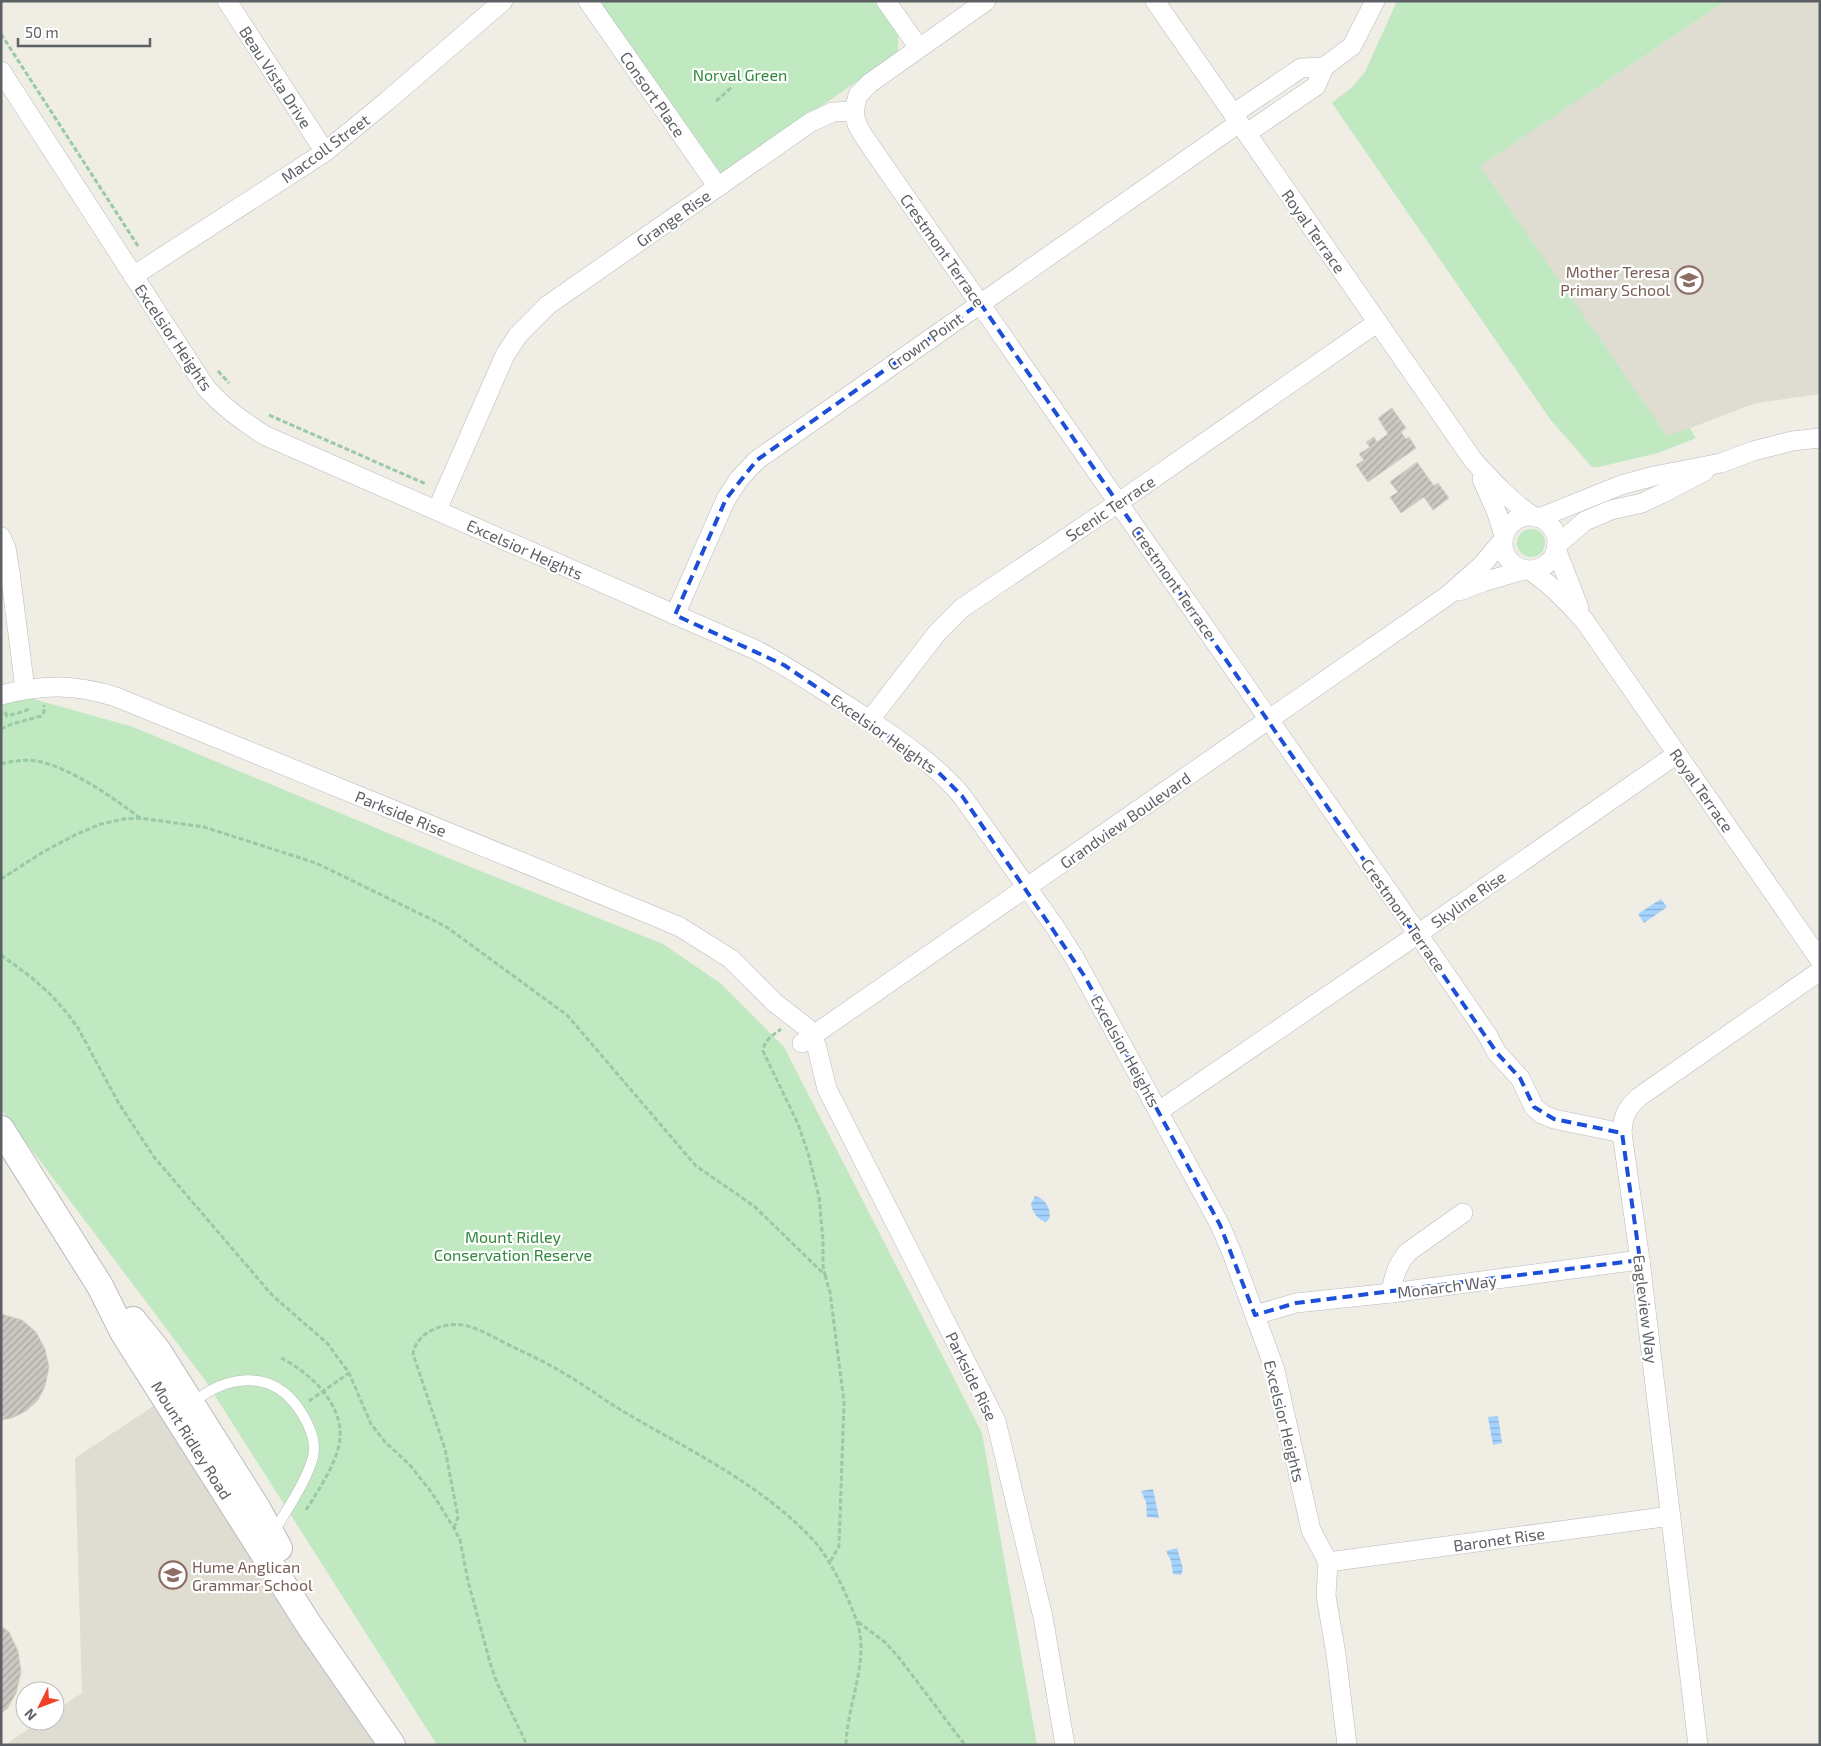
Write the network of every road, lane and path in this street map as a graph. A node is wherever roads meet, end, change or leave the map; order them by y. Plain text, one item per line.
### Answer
1 (227, 1) edge
2 (503, 1) edge
3 (588, 1) edge
4 (886, 1) edge
5 (986, 1) edge
6 (1155, 1) edge
7 (1375, 1) edge
8 (1, 34) edge
9 (918, 48) junction
10 (1, 71) edge
11 (732, 87) dead end
12 (716, 101) dead end
13 (854, 110) junction
14 (1240, 123) junction
15 (325, 152) junction
16 (718, 187) junction
17 (150, 266) junction
18 (134, 276) junction
19 (980, 303) junction
20 (1378, 322) junction
21 (214, 364) dead end
22 (232, 387) dead end
23 (265, 412) dead end
24 (1820, 438) edge
25 (1473, 460) junction
26 (1721, 462) junction
27 (426, 484) dead end
28 (1118, 502) junction
29 (437, 510) junction
30 (1536, 518) junction
31 (1, 537) edge
32 (1503, 538) junction
33 (1557, 547) junction
34 (1527, 570) junction
35 (1446, 596) junction
36 (675, 615) junction
37 (1584, 620) junction
38 (24, 689) junction
39 (3, 702) edge
40 (38, 704) dead end
41 (32, 707) dead end
42 (1268, 720) junction
43 (870, 721) junction
44 (1, 729) edge
45 (1677, 754) junction
46 (1, 764) edge
47 (140, 818) junction
48 (1, 879) edge
49 (1027, 887) junction
50 (1418, 934) junction
51 (1, 955) edge
52 (1820, 960) edge
53 (1820, 971) edge
54 (775, 1003) junction
55 (787, 1024) junction
56 (807, 1039) junction
57 (1159, 1111) junction
58 (1, 1129) edge
59 (1622, 1133) junction
60 (1463, 1214) dead end
61 (1640, 1260) junction
62 (825, 1275) junction
63 (1391, 1293) junction
64 (1255, 1315) junction
65 (349, 1373) junction
66 (308, 1402) dead end
67 (188, 1417) junction
68 (1671, 1516) junction
69 (454, 1528) junction
70 (272, 1534) junction
71 (830, 1562) junction
72 (1328, 1562) junction
73 (857, 1622) junction
74 (349, 1681) junction
75 (392, 1745) edge
76 (527, 1745) edge
77 (846, 1745) edge
78 (966, 1745) edge
79 (1065, 1745) edge
80 (1347, 1745) edge
81 (1698, 1745) edge

1 - 15 street, Beau Vista Drive
2 - 15 street, Maccoll Street
3 - 16 street, Consort Place
4 - 9 street
5 - 9 street
6 - 14 street, Royal Terrace
7 - 14 street, Crown Point
8 - 17 path
9 - 13 street
10 - 18 street, Excelsior Heights
11 - 12 path
13 - 16 street, Grange Rise
13 - 19 street, Crestmont Terrace
14 - 19 street, Crown Point
14 - 20 street, Royal Terrace
15 - 17 street, Maccoll Street
16 - 29 street, Grange Rise
17 - 18 street, Maccoll Street
18 - 29 street, Excelsior Heights
19 - 28 street, Crestmont Terrace
19 - 36 street, Crown Point
20 - 25 street, Royal Terrace
20 - 28 street, Scenic Terrace
21 - 22 path
23 - 27 path
24 - 26 street
25 - 30 street, Royal Terrace
25 - 32 street, Royal Terrace
26 - 30 street
26 - 33 street
28 - 42 street, Crestmont Terrace
28 - 43 street, Scenic Terrace
29 - 36 street, Excelsior Heights
30 - 32 street
30 - 33 street
31 - 38 street
32 - 34 street
32 - 35 street, Grandview Boulevard
33 - 34 street
33 - 37 street, Royal Terrace
34 - 35 street, Grandview Boulevard
34 - 37 street, Royal Terrace
35 - 42 street, Grandview Boulevard
36 - 43 street, Excelsior Heights
37 - 45 street, Royal Terrace
38 - 39 street, Parkside Rise
38 - 54 street, Parkside Rise
39 - 41 path
40 - 44 path
42 - 49 street, Grandview Boulevard
42 - 50 street, Crestmont Terrace
43 - 49 street, Excelsior Heights
45 - 50 street, Skyline Rise
45 - 52 street, Royal Terrace
46 - 47 path
47 - 48 path
47 - 62 path
49 - 56 street, Grandview Boulevard
49 - 57 street, Excelsior Heights
50 - 57 street, Skyline Rise
50 - 59 street, Crestmont Terrace
51 - 65 path
53 - 59 street, Eagleview Way
54 - 55 street, Parkside Rise
54 - 56 street, Parkside Rise
55 - 56 street, Parkside Rise
55 - 62 path
56 - 79 street, Parkside Rise
57 - 64 street, Excelsior Heights
58 - 67 street
59 - 61 street, Eagleview Way
60 - 63 street
61 - 63 street, Monarch Way
61 - 68 street, Eagleview Way
62 - 71 path
63 - 64 street, Monarch Way
64 - 72 street, Excelsior Heights
65 - 66 path
65 - 69 path
67 - 70 street
67 - 70 lane
67 - 74 street, Mount Ridley Road
68 - 72 street, Baronet Rise
68 - 81 street, Eagleview Way
69 - 71 path
69 - 76 path
70 - 74 street
71 - 73 path
72 - 80 street
73 - 77 path
73 - 78 path
74 - 75 street, Mount Ridley Road

